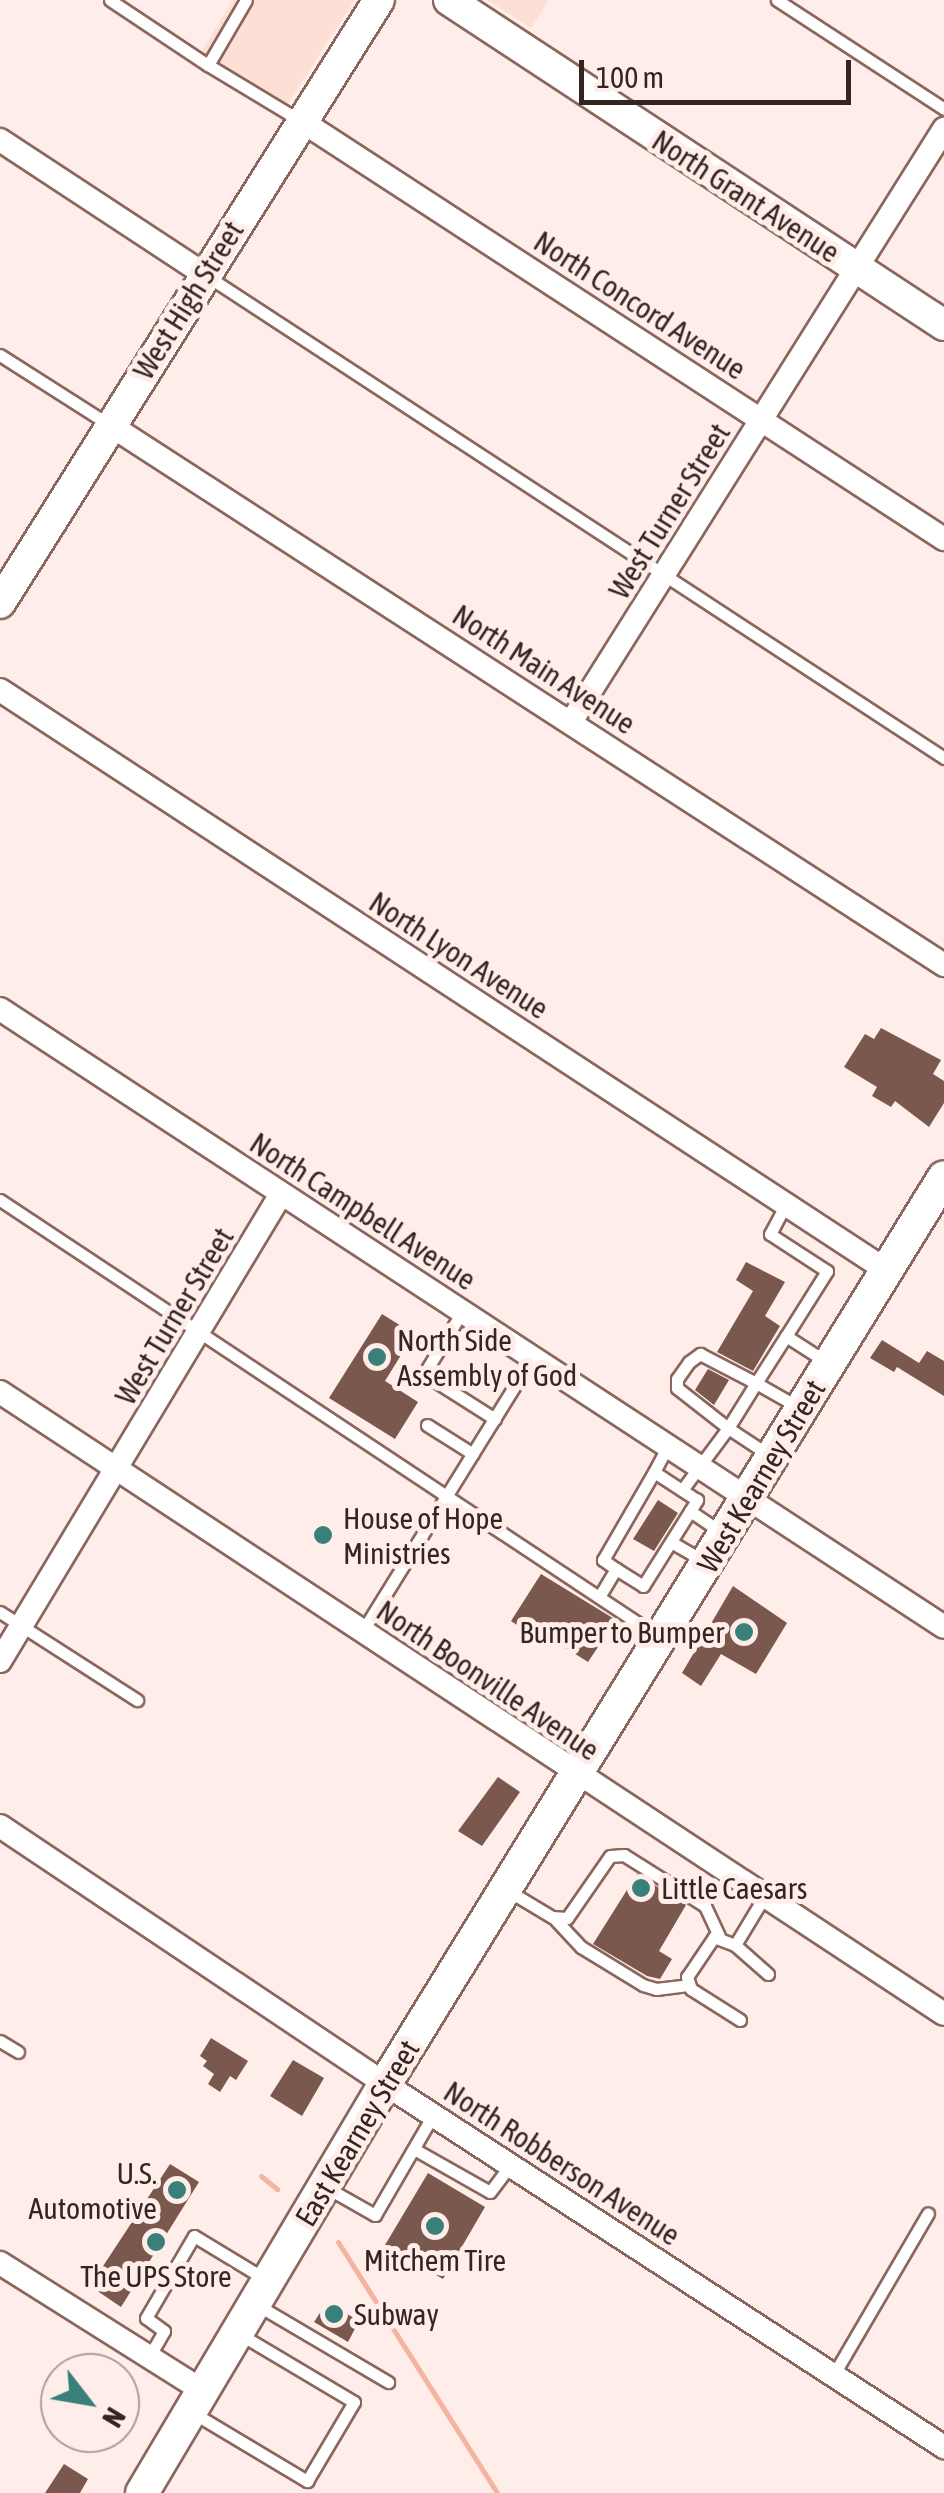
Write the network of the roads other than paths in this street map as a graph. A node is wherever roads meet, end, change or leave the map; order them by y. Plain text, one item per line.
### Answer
1 (110, 0) edge
2 (246, 0) edge
3 (380, 0) edge
4 (449, 0) edge
5 (776, 0) edge
6 (208, 65) junction
7 (944, 109) edge
8 (303, 122) junction
9 (944, 129) edge
10 (0, 140) edge
11 (858, 270) junction
12 (204, 274) junction
13 (944, 325) edge
14 (0, 355) edge
15 (762, 420) junction
16 (110, 425) junction
17 (944, 540) edge
18 (664, 576) junction
19 (4, 586) edge
20 (0, 690) edge
21 (571, 722) junction
22 (944, 758) edge
23 (944, 965) edge
24 (0, 1009) edge
25 (940, 1190) edge
26 (281, 1194) junction
27 (0, 1200) edge
28 (786, 1204) junction
29 (886, 1270) junction
30 (462, 1312) junction
31 (200, 1330) junction
32 (786, 1336) junction
33 (532, 1358) junction
34 (829, 1364) junction
35 (756, 1384) junction
36 (0, 1392) edge
37 (801, 1409) junction
38 (494, 1419) junction
39 (427, 1425) dead end
40 (728, 1428) junction
41 (668, 1446) junction
42 (473, 1454) junction
43 (772, 1457) junction
44 (700, 1467) junction
45 (118, 1469) junction
46 (654, 1472) junction
47 (682, 1490) junction
48 (448, 1496) junction
49 (746, 1500) junction
50 (690, 1512) junction
51 (725, 1534) junction
52 (671, 1542) junction
53 (707, 1564) junction
54 (616, 1569) junction
55 (598, 1597) junction
56 (0, 1612) edge
57 (21, 1626) junction
58 (944, 1627) edge
59 (362, 1632) junction
60 (661, 1639) junction
61 (0, 1660) edge
62 (137, 1700) dead end
63 (578, 1776) junction
64 (0, 1826) edge
65 (507, 1890) junction
66 (764, 1897) junction
67 (553, 1917) junction
68 (720, 1936) junction
69 (734, 1945) junction
70 (768, 1974) dead end
71 (688, 1984) junction
72 (944, 2014) edge
73 (740, 2020) dead end
74 (0, 2040) edge
75 (18, 2052) dead end
76 (385, 2084) junction
77 (433, 2115) junction
78 (414, 2148) junction
79 (510, 2165) junction
80 (325, 2187) junction
81 (928, 2212) dead end
82 (0, 2263) edge
83 (262, 2293) junction
84 (238, 2333) junction
85 (149, 2357) junction
86 (834, 2374) junction
87 (388, 2382) dead end
88 (197, 2401) junction
89 (944, 2447) edge
90 (142, 2493) edge

1 - 6 lane
2 - 6 lane
3 - 8 street, West High Street
4 - 11 street, North Grant Avenue
5 - 7 lane
6 - 8 lane
8 - 12 street, West High Street
8 - 15 street, North Concord Avenue
9 - 11 street, West Turner Street
10 - 12 street
11 - 13 street, North Grant Avenue
11 - 15 street, West Turner Street
12 - 16 street, West High Street
12 - 18 lane
14 - 16 lane
15 - 17 street, North Concord Avenue
15 - 18 street, West Turner Street
16 - 19 street, West High Street
16 - 21 street, North Main Avenue
18 - 21 street, West Turner Street
18 - 22 lane
20 - 28 street, North Lyon Avenue
21 - 23 street, North Main Avenue
24 - 26 street, North Campbell Avenue
25 - 29 main road, West Kearney Street
26 - 30 street, North Campbell Avenue
26 - 31 street, West Turner Street
27 - 31 lane
28 - 29 street, North Lyon Avenue
28 - 32 lane
29 - 34 main road, West Kearney Street
30 - 33 street, North Campbell Avenue
30 - 38 lane
31 - 45 street, West Turner Street
31 - 48 lane
32 - 34 lane
32 - 35 lane
33 - 38 lane
33 - 41 street, North Campbell Avenue
34 - 37 main road, West Kearney Street
35 - 37 lane
35 - 40 lane
35 - 40 lane
36 - 45 street, North Boonville Avenue
37 - 43 main road, West Kearney Street
38 - 42 lane
39 - 42 lane
40 - 43 lane
40 - 44 lane
41 - 44 street, North Campbell Avenue
41 - 46 lane
42 - 48 lane
43 - 49 main road, West Kearney Street
44 - 47 lane
44 - 49 street, North Campbell Avenue
45 - 57 street, West Turner Street
45 - 59 street, North Boonville Avenue
46 - 47 lane
46 - 54 lane
47 - 50 lane
48 - 55 lane
48 - 59 lane
49 - 51 main road, West Kearney Street
49 - 58 street, North Campbell Avenue
50 - 51 lane
50 - 52 lane
51 - 53 main road, West Kearney Street
52 - 53 lane
52 - 54 lane
53 - 60 main road, West Kearney Street
54 - 55 lane
55 - 60 lane
56 - 57 lane
57 - 61 street, West Turner Street
57 - 62 lane
59 - 63 street, North Boonville Avenue
60 - 63 main road, West Kearney Street
63 - 65 main road, East Kearney Street
63 - 66 street, North Boonville Avenue
64 - 76 street, North Robberson Avenue
65 - 67 lane
65 - 76 main road, East Kearney Street
66 - 69 lane
66 - 72 street, North Boonville Avenue
67 - 68 lane
67 - 71 lane
68 - 69 lane
68 - 71 lane
69 - 70 lane
71 - 73 lane
74 - 75 lane
76 - 77 street, North Robberson Avenue
76 - 80 main road, East Kearney Street
77 - 78 lane
77 - 79 street, North Robberson Avenue
78 - 79 lane
78 - 80 lane
79 - 86 street, North Robberson Avenue
80 - 83 main road, East Kearney Street
81 - 86 lane
82 - 85 street
83 - 84 main road, East Kearney Street
83 - 85 lane
83 - 87 lane
84 - 88 main road, East Kearney Street
84 - 88 lane
85 - 88 street
86 - 89 street, North Robberson Avenue
88 - 90 main road, East Kearney Street

